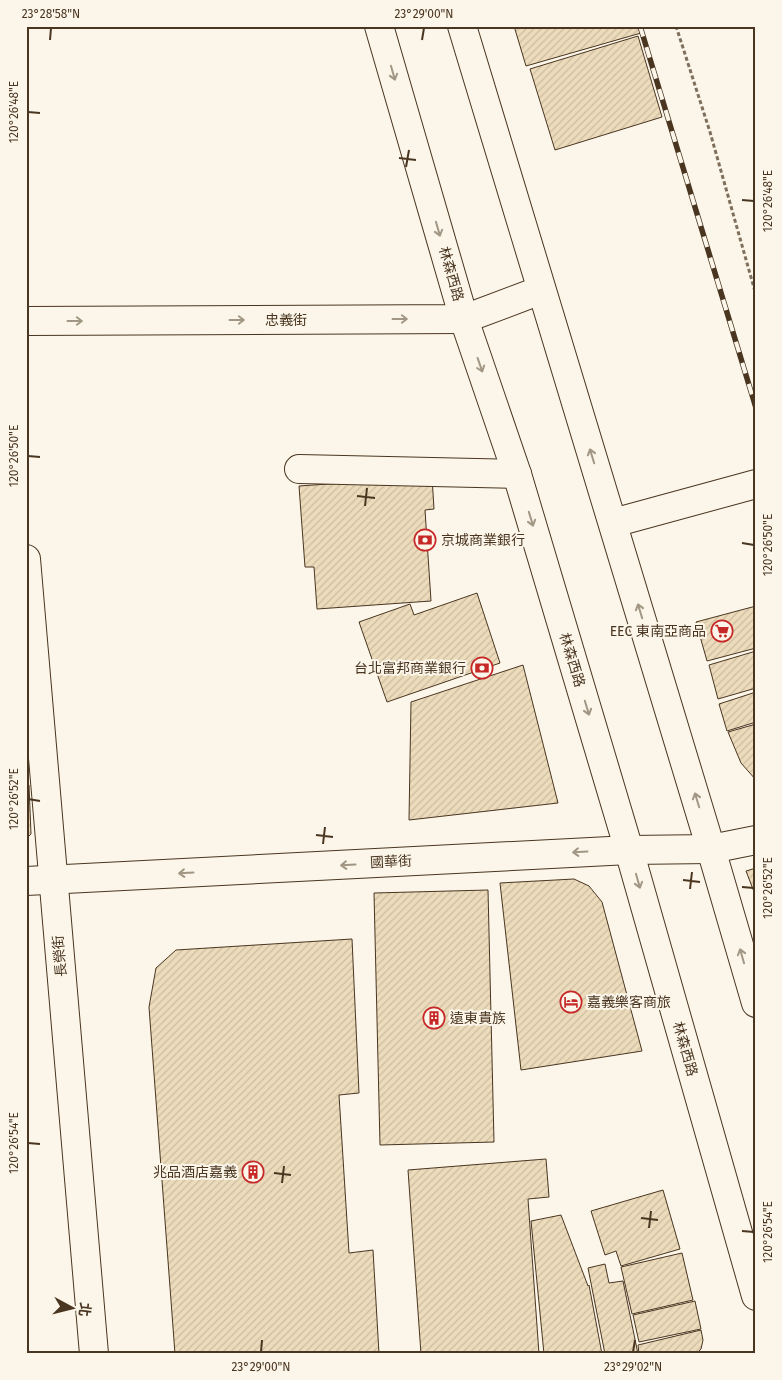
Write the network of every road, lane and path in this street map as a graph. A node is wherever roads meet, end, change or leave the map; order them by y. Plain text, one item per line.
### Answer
1 (379, 26) edge
2 (462, 26) edge
3 (676, 26) edge
4 (541, 290) junction
5 (756, 295) edge
6 (464, 318) junction
7 (26, 321) edge
8 (299, 469) dead end
9 (517, 474) junction
10 (756, 484) edge
11 (613, 523) junction
12 (26, 559) edge
13 (756, 840) edge
14 (712, 849) junction
15 (629, 850) junction
16 (53, 880) junction
17 (26, 881) edge
18 (756, 1003) edge
19 (756, 1296) edge
20 (94, 1354) edge

1 -> 6 main road, 林森西路
2 - 4 main road
3 - 5 path
4 - 6 main road, 忠義街
11 -> 4 main road
7 -> 6 main road, 忠義街
6 -> 9 main road, 林森西路
8 - 9 main road
9 -> 15 main road, 林森西路
10 - 11 main road
14 -> 11 main road
12 - 16 main road, 長榮街
13 - 14 main road, 國華街
14 - 15 main road, 國華街
18 -> 14 main road
15 -> 16 main road, 國華街
15 -> 19 main road, 林森西路
16 - 17 main road, 國華街
16 - 20 main road, 長榮街

